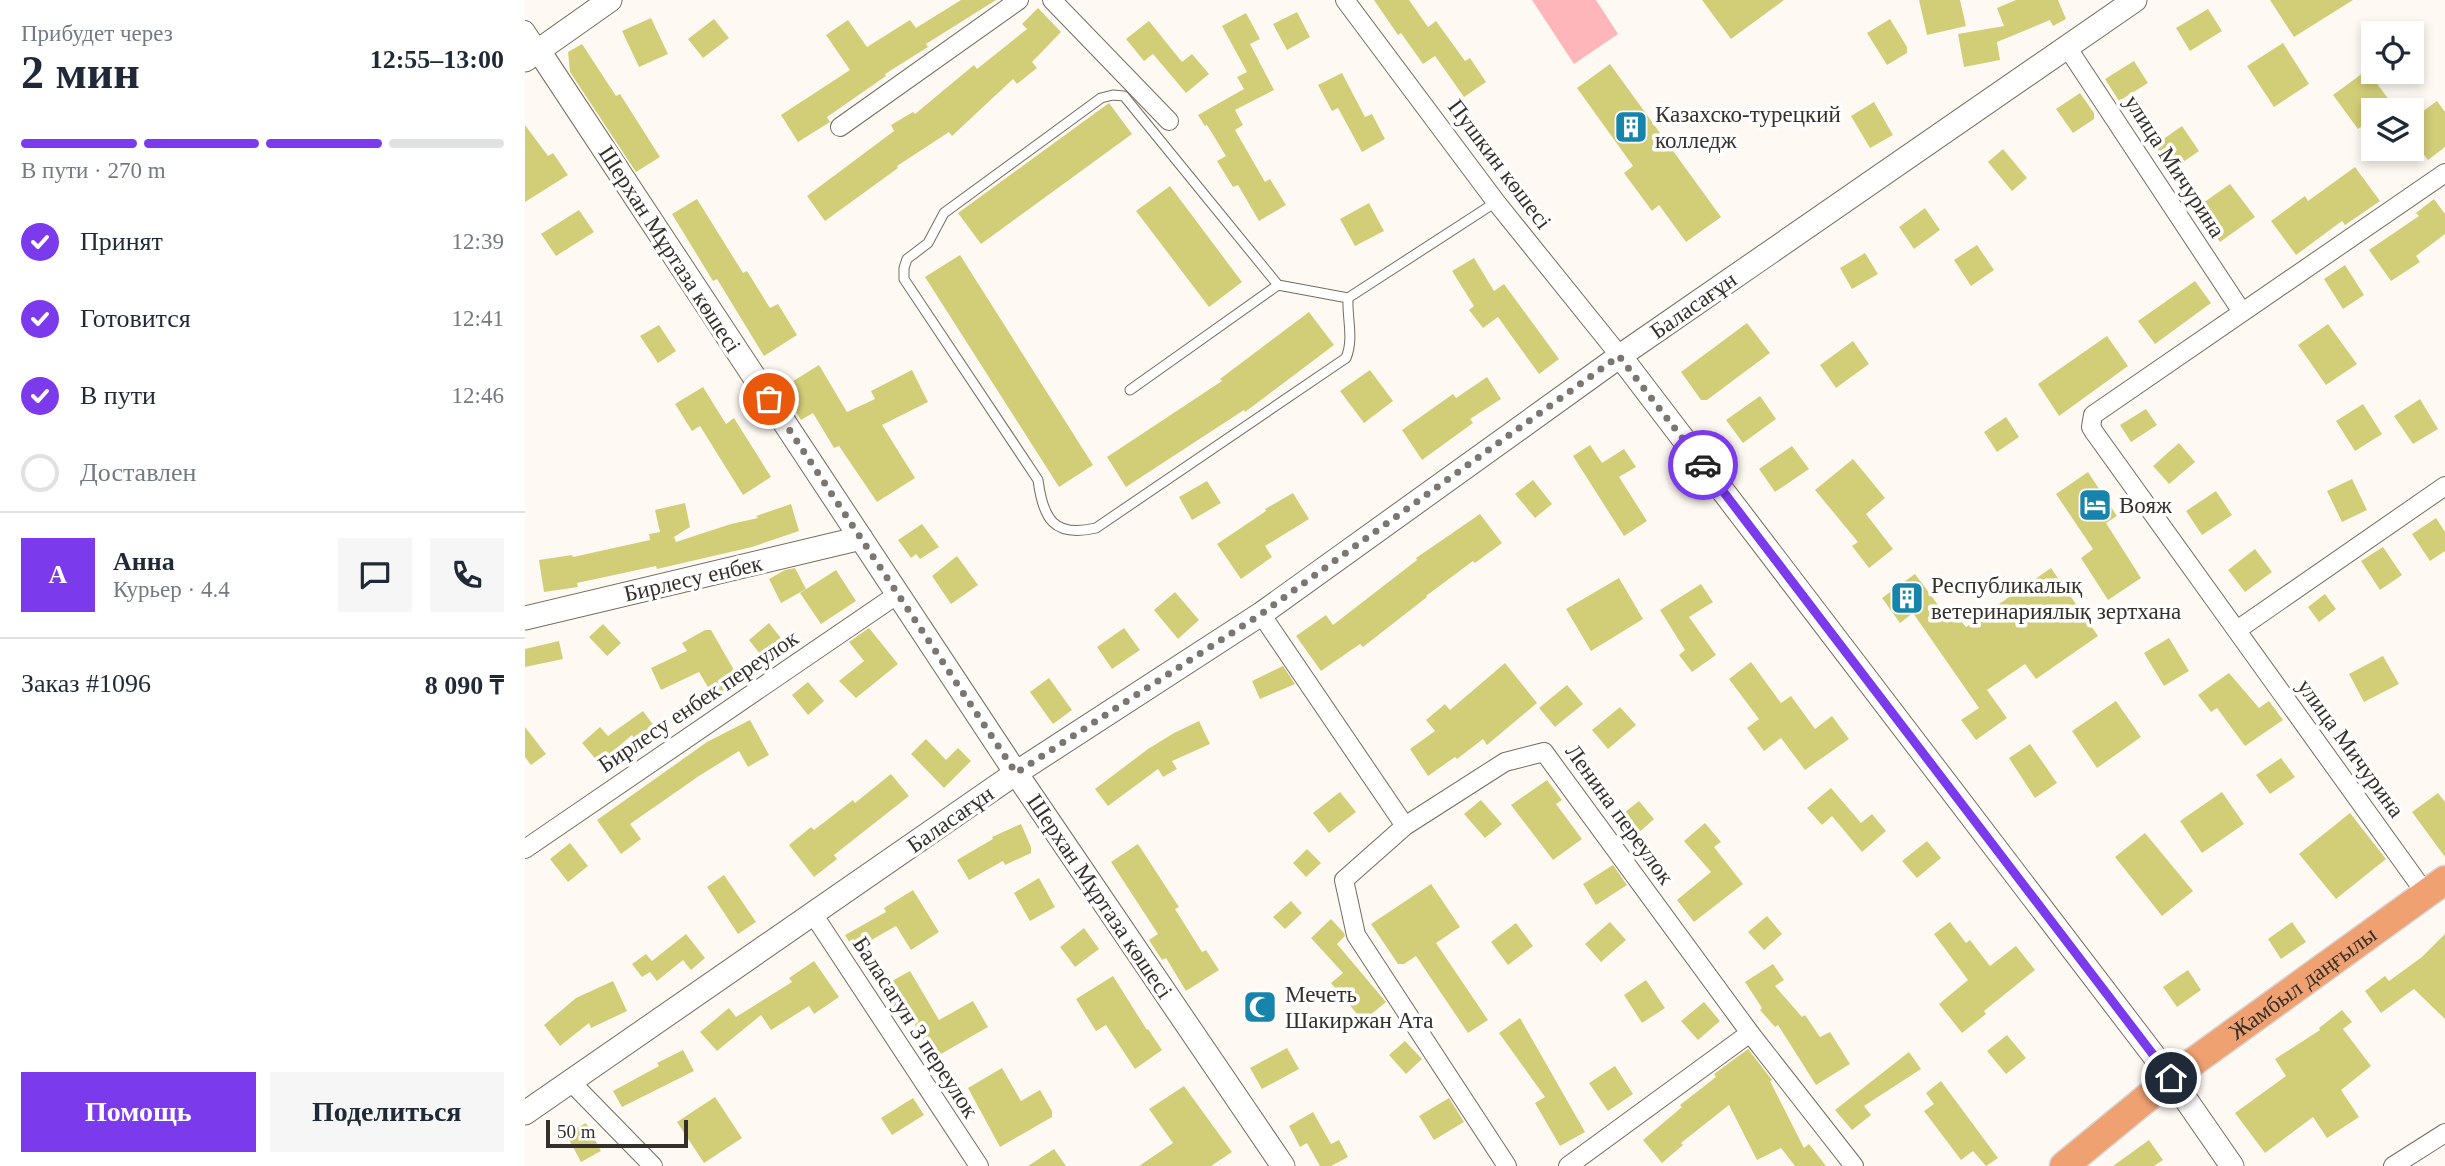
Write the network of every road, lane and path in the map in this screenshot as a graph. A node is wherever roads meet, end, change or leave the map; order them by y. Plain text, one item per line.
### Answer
1 (610, 0) edge
2 (1019, 0) edge
3 (1052, 0) edge
4 (1345, 0) edge
5 (2135, 0) edge
6 (525, 30) edge
7 (2067, 47) junction
8 (532, 55) edge
9 (1169, 121) dead end
10 (839, 127) dead end
11 (2445, 173) edge
12 (1496, 202) junction
13 (1278, 285) junction
14 (1349, 298) junction
15 (2242, 312) junction
16 (1619, 356) junction
17 (1130, 390) dead end
18 (2445, 486) edge
19 (861, 538) junction
20 (898, 594) junction
21 (1261, 614) junction
22 (525, 618) edge
23 (2237, 630) junction
24 (1016, 773) junction
25 (1405, 826) junction
26 (525, 849) edge
27 (2435, 887) edge
28 (813, 914) junction
29 (1750, 1032) junction
30 (2171, 1078) junction
31 (570, 1081) junction
32 (525, 1112) edge
33 (2445, 1133) edge
34 (653, 1166) edge
35 (979, 1166) edge
36 (1283, 1166) edge
37 (1507, 1166) edge
38 (1567, 1166) edge
39 (1854, 1166) edge
40 (2064, 1166) edge
41 (2232, 1166) edge
42 (2393, 1166) edge

1 - 8 street
2 - 10 street
3 - 9 street
4 - 12 street, Пушкин көшесі
5 - 7 street, Баласағұн
6 - 8 street, Шерхан Мұртаза көшесі
7 - 15 street, улица Мичурина
7 - 16 street, Баласағұн
8 - 19 street, Шерхан Мұртаза көшесі
11 - 15 street, улица Мичурина
12 - 14 lane
12 - 16 street, Пушкин көшесі
13 - 14 lane
13 - 14 lane
13 - 17 lane
15 - 23 street, улица Мичурина
16 - 21 street, Баласағұн
16 - 30 street
18 - 23 street
19 - 20 street, Шерхан Мұртаза көшесі
19 - 22 street, Бирлесу енбек
20 - 24 street, Шерхан Мұртаза көшесі
20 - 26 street, Бирлесу енбек переулок
21 - 24 street, Баласағұн
21 - 25 street
23 - 27 street, улица Мичурина
24 - 28 street, Баласағұн
24 - 36 street, Шерхан Мұртаза көшесі
25 - 29 street, Ленина переулок
25 - 37 street, Ленина переулок
27 - 30 main road, Жамбыл даңғылы
28 - 31 street, Баласағұн
28 - 35 street, Баласагун 3 переулок
29 - 38 street
29 - 39 street, Ленина переулок
30 - 40 main road, Жамбыл даңғылы
30 - 41 street
31 - 32 street, Баласағұн
31 - 34 street
33 - 42 street

